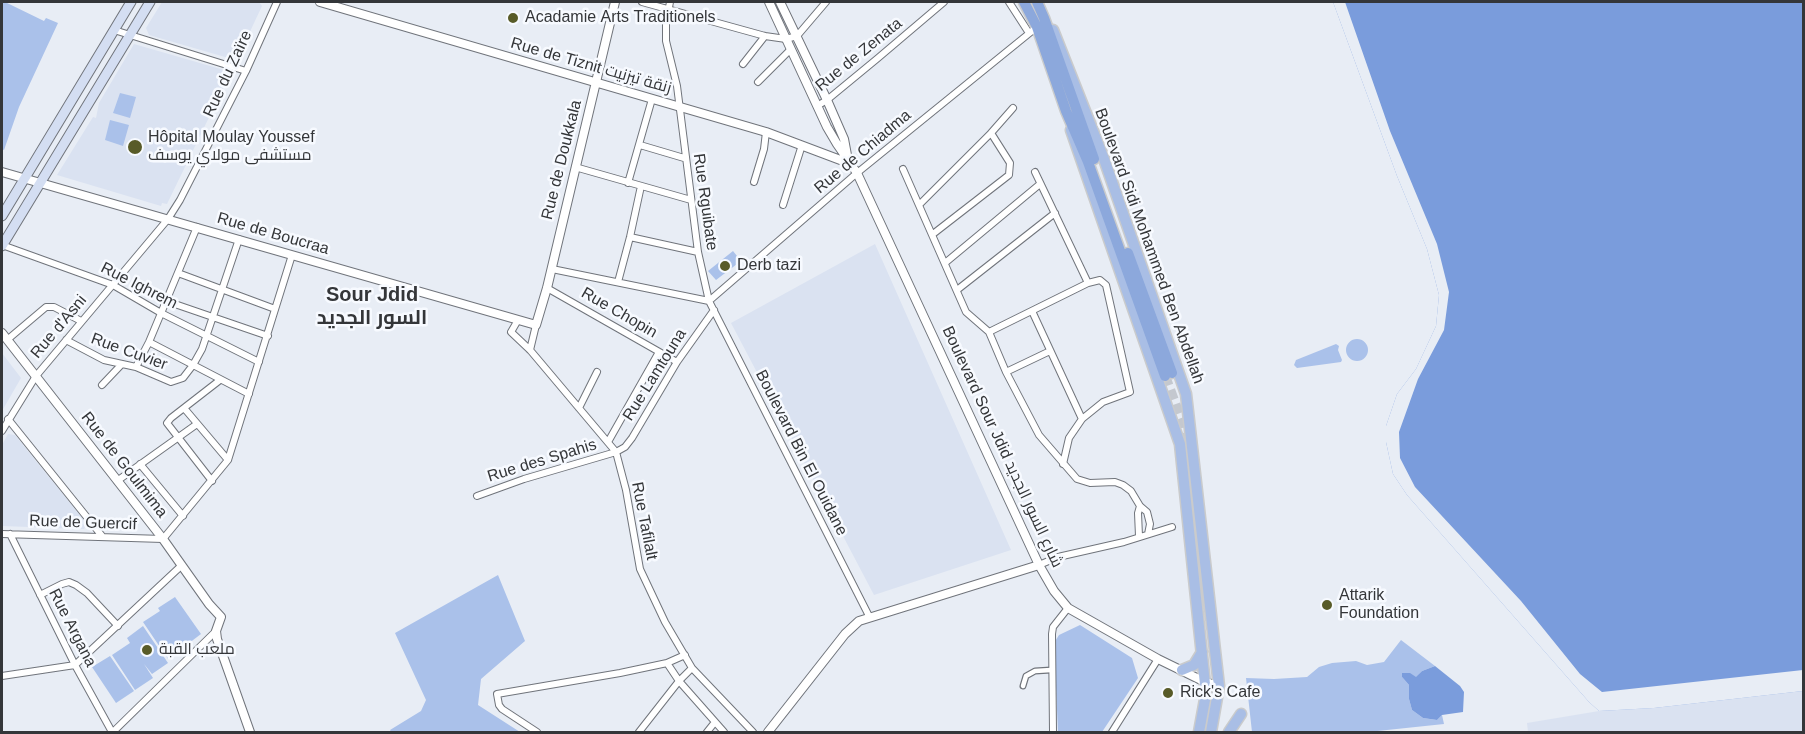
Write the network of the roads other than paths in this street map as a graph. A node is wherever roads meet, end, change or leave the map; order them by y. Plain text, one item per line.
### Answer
1 (131, 2) edge
2 (150, 2) edge
3 (276, 2) edge
4 (320, 2) edge
5 (615, 2) edge
6 (642, 2) edge
7 (670, 2) edge
8 (770, 2) edge
9 (780, 2) edge
10 (826, 2) edge
11 (944, 2) edge
12 (1009, 2) edge
13 (1024, 2) edge
14 (1037, 2) edge
15 (1042, 2) edge
16 (669, 9) junction
17 (114, 30) junction
18 (1033, 30) junction
19 (129, 36) junction
20 (765, 36) junction
21 (797, 36) junction
22 (786, 39) junction
23 (791, 49) junction
24 (742, 64) dead end
25 (246, 71) junction
26 (758, 82) dead end
27 (597, 83) junction
28 (77, 91) junction
29 (652, 99) junction
30 (90, 100) junction
31 (827, 100) junction
32 (817, 106) junction
33 (679, 107) junction
34 (1013, 108) dead end
35 (1071, 109) junction
36 (766, 132) junction
37 (991, 133) junction
38 (640, 145) junction
39 (802, 145) junction
40 (847, 155) junction
41 (684, 158) junction
42 (852, 164) junction
43 (575, 167) junction
44 (903, 169) dead end
45 (2, 172) edge
46 (1035, 172) dead end
47 (857, 173) junction
48 (24, 178) junction
49 (40, 182) junction
50 (754, 182) dead end
51 (628, 183) junction
52 (1040, 184) junction
53 (641, 186) junction
54 (691, 200) junction
55 (920, 204) junction
56 (783, 205) dead end
57 (1055, 213) junction
58 (2, 216) edge
59 (168, 219) junction
60 (197, 227) junction
61 (933, 234) junction
62 (630, 237) junction
63 (238, 239) junction
64 (2, 245) edge
65 (698, 252) junction
66 (292, 255) junction
67 (945, 263) junction
68 (552, 268) junction
69 (178, 273) junction
70 (618, 282) junction
71 (1088, 283) junction
72 (113, 285) junction
73 (547, 288) junction
74 (957, 290) junction
75 (222, 291) junction
76 (710, 301) junction
77 (166, 302) junction
78 (275, 309) junction
79 (714, 309) junction
80 (1032, 311) junction
81 (161, 313) junction
82 (213, 318) junction
83 (518, 320) junction
84 (81, 321) junction
85 (536, 325) junction
86 (989, 332) junction
87 (207, 335) junction
88 (268, 336) junction
89 (4, 337) edge
90 (66, 340) junction
91 (149, 342) junction
92 (530, 350) junction
93 (1050, 351) junction
94 (659, 352) junction
95 (259, 362) junction
96 (677, 362) junction
97 (121, 365) junction
98 (193, 365) junction
99 (136, 367) junction
100 (597, 372) dead end
101 (1006, 372) junction
102 (1168, 375) tunnel mouth
103 (36, 376) junction
104 (220, 380) junction
105 (102, 385) dead end
106 (1185, 390) junction
107 (249, 394) junction
108 (1166, 398) junction
109 (184, 408) junction
110 (579, 408) junction
111 (8, 419) junction
112 (1082, 419) junction
113 (197, 424) junction
114 (2, 431) edge
115 (177, 438) junction
116 (608, 442) junction
117 (616, 452) junction
118 (228, 460) junction
119 (140, 464) junction
120 (1063, 464) junction
121 (117, 481) junction
122 (212, 481) junction
123 (477, 496) dead end
124 (1140, 506) junction
125 (183, 516) junction
126 (1172, 527) dead end
127 (2, 534) edge
128 (10, 534) junction
129 (1148, 534) junction
130 (102, 536) junction
131 (1138, 536) junction
132 (163, 539) junction
133 (1038, 565) junction
134 (182, 566) junction
135 (40, 595) junction
136 (1068, 608) junction
137 (869, 616) junction
138 (117, 627) junction
139 (216, 631) junction
140 (1202, 652) junction
141 (685, 655) junction
142 (1158, 659) junction
143 (667, 663) junction
144 (75, 665) junction
145 (692, 668) junction
146 (1051, 670) junction
147 (1182, 670) junction
148 (2, 676) edge
149 (679, 681) junction
150 (1205, 682) junction
151 (1023, 686) dead end
152 (1219, 686) junction
153 (1240, 714) dead end
154 (715, 722) junction
155 (112, 732) edge
156 (250, 732) edge
157 (537, 732) edge
158 (639, 732) edge
159 (706, 732) edge
160 (724, 732) edge
161 (753, 732) edge
162 (768, 732) edge
163 (1053, 732) edge
164 (1112, 732) edge
165 (1199, 732) edge
166 (1211, 732) edge
167 (1229, 732) edge

1 - 17 main road
2 - 19 main road
3 - 25 street, Rue du Zaïre
4 - 27 street, Rue de Tiznit زنقة تيزنيت
5 - 27 street, Rue de Doukkala
6 - 16 street
7 - 16 street, Rue Rguibate
8 - 22 street, Boulevard Sour Jdid شارع السور الجديد
9 - 21 street, Boulevard Sour Jdid شارع السور الجديد
10 - 21 street
11 - 31 street, Rue de Zenata
12 - 18 street
13 - 18 highway, Boulevard Sidi Mohammed Ben Abdellah
14 - 35 highway, Boulevard Sidi Mohammed Ben Abdellah
15 - 106 main road, Boulevard Sidi Mohammed Ben Abdellah
16 - 20 street
16 - 33 street, Rue Rguibate
17 - 19 street
17 - 28 main road
18 - 35 highway, Boulevard Sidi Mohammed Ben Abdellah
18 - 47 street, Rue de Chiadma
19 - 25 street
19 - 30 main road
20 - 22 street
20 - 24 street
21 - 22 street
21 - 31 street, Boulevard Sour Jdid شارع السور الجديد
22 - 23 street, Boulevard Sour Jdid شارع السور الجديد
23 - 26 street
23 - 32 street, Boulevard Sour Jdid شارع السور الجديد
25 - 59 street, Rue du Zaïre
27 - 29 street, Rue de Tiznit زنقة تيزنيت
27 - 43 street, Rue de Doukkala
28 - 30 main road
28 - 48 main road
29 - 33 street, Rue de Tiznit زنقة تيزنيت
29 - 38 street
30 - 49 main road
31 - 32 street, Rue de Zenata
31 - 40 street, Boulevard Sour Jdid شارع السور الجديد
32 - 40 street, Boulevard Sour Jdid شارع السور الجديد
33 - 36 street, Rue de Tiznit زنقة تيزنيت
33 - 41 street, Rue Rguibate
34 - 37 street
35 - 102 highway
35 - 108 main road, Boulevard Sidi Mohammed Ben Abdellah
36 - 39 street, Rue de Tiznit زنقة تيزنيت
36 - 50 street
37 - 55 street
37 - 61 street
38 - 41 street
38 - 51 street
39 - 42 street, Rue de Tiznit زنقة تيزنيت
39 - 56 street
40 - 42 street, Boulevard Sour Jdid شارع السور الجديد
41 - 54 street, Rue Rguibate
42 - 47 street, Boulevard Sour Jdid شارع السور الجديد
43 - 51 street
43 - 68 street, Rue de Doukkala
44 - 55 street
45 - 48 street, Rue de Boucraa
46 - 52 street
47 - 76 street, Rue de Chiadma
47 - 133 street, Boulevard Sour Jdid شارع السور الجديد
48 - 49 street, Rue de Boucraa
48 - 58 main road
49 - 59 street, Rue de Boucraa
49 - 64 main road
51 - 53 street
52 - 57 street
52 - 67 street
53 - 54 street
53 - 62 street
54 - 65 street, Rue Rguibate
55 - 61 street
57 - 71 street
57 - 74 street
59 - 60 street, Rue de Boucraa
59 - 72 street, Rue d'Asni
60 - 63 street, Rue de Boucraa
60 - 69 street
61 - 67 street
62 - 65 street
62 - 70 street
63 - 66 street, Rue de Boucraa
63 - 75 street
64 - 72 street, Rue Ighrem
65 - 76 street, Rue Rguibate
66 - 78 street
66 - 83 street, Rue de Boucraa
67 - 74 street
68 - 70 street
68 - 73 street, Rue de Doukkala
69 - 75 street
69 - 77 street
70 - 76 street
71 - 80 street
71 - 112 street
72 - 81 street, Rue Ighrem
72 - 84 street, Rue d'Asni
73 - 85 street, Rue de Doukkala
73 - 94 street, Rue Chopin
74 - 86 street
75 - 78 street
75 - 82 street
76 - 79 street, Boulevard Bin El Ouidane
77 - 81 street
77 - 82 street
78 - 88 street
79 - 96 street, Rue Lamtouna
79 - 137 street, Boulevard Bin El Ouidane
80 - 86 street
80 - 93 street
81 - 87 street, Rue Ighrem
81 - 91 street
82 - 87 street
82 - 88 street
83 - 85 street, Rue de Boucraa
83 - 92 street, Rue Tafilalt
84 - 89 street
84 - 90 street, Rue d'Asni
85 - 92 street
86 - 101 street
87 - 95 street, Rue Ighrem
87 - 98 street
88 - 95 street
89 - 103 street, Rue de Goulmima
90 - 97 street, Rue Cuvier
90 - 103 street, Rue d'Asni
91 - 98 street
91 - 99 street
92 - 110 street, Rue Tafilalt
93 - 101 street
93 - 112 street
94 - 96 street, Rue Chopin
94 - 116 street
95 - 107 street
96 - 117 street, Rue Lamtouna
97 - 99 street, Rue Cuvier
97 - 105 street
98 - 99 street, Rue Cuvier
98 - 104 street
100 - 110 street
101 - 120 street
103 - 111 street, Rue d'Asni
103 - 121 street, Rue de Goulmima
104 - 107 street
104 - 109 street
106 - 108 main road
106 - 108 main road
106 - 152 main road, Boulevard Sidi Mohammed Ben Abdellah
107 - 118 street
108 - 140 main road, Boulevard Sidi Mohammed Ben Abdellah
109 - 113 street
109 - 115 street
110 - 116 street, Rue Tafilalt
111 - 114 street, Rue d'Asni
111 - 130 street
112 - 120 street
113 - 115 street
113 - 118 street
115 - 119 street
115 - 122 street
116 - 117 street, Rue Tafilalt
117 - 123 street, Rue des Spahis
117 - 141 street, Rue Tafilalt
118 - 122 street
119 - 121 street
119 - 125 street
120 - 124 street
121 - 132 street, Rue de Goulmima
122 - 125 street
124 - 129 street
124 - 131 street
125 - 132 street
126 - 129 street
127 - 128 street, Rue de Guercif
128 - 130 street, Rue de Guercif
128 - 135 street, Rue Argana
129 - 131 street
130 - 132 street, Rue de Guercif
131 - 133 street
132 - 134 street, Rue de Goulmima
133 - 136 street, Boulevard Sour Jdid شارع السور الجديد
133 - 137 street
134 - 138 street
134 - 139 street, Rue de Goulmima
135 - 138 street
135 - 144 street, Rue Argana
136 - 142 street, Boulevard Sour Jdid شارع السور الجديد
136 - 146 street
137 - 162 street
138 - 144 street
139 - 155 street
139 - 156 street
140 - 147 main road
140 - 150 main road, Boulevard Sidi Mohammed Ben Abdellah
141 - 143 street
141 - 145 street, Rue Tafilalt
142 - 147 street, Boulevard Sour Jdid شارع السور الجديد
142 - 164 street
143 - 149 street
143 - 157 street
144 - 148 street
144 - 155 street, Rue Argana
145 - 149 street
145 - 161 street, Rue Tafilalt
146 - 151 street
146 - 163 street
147 - 150 street, Boulevard Sour Jdid شارع السور الجديد
149 - 154 street
149 - 158 street
150 - 152 street, Boulevard Sour Jdid شارع السور الجديد
150 - 165 main road, Boulevard Sidi Mohammed Ben Abdellah
152 - 166 main road, Boulevard Sidi Mohammed Ben Abdellah
153 - 167 main road
154 - 159 street
154 - 160 street

